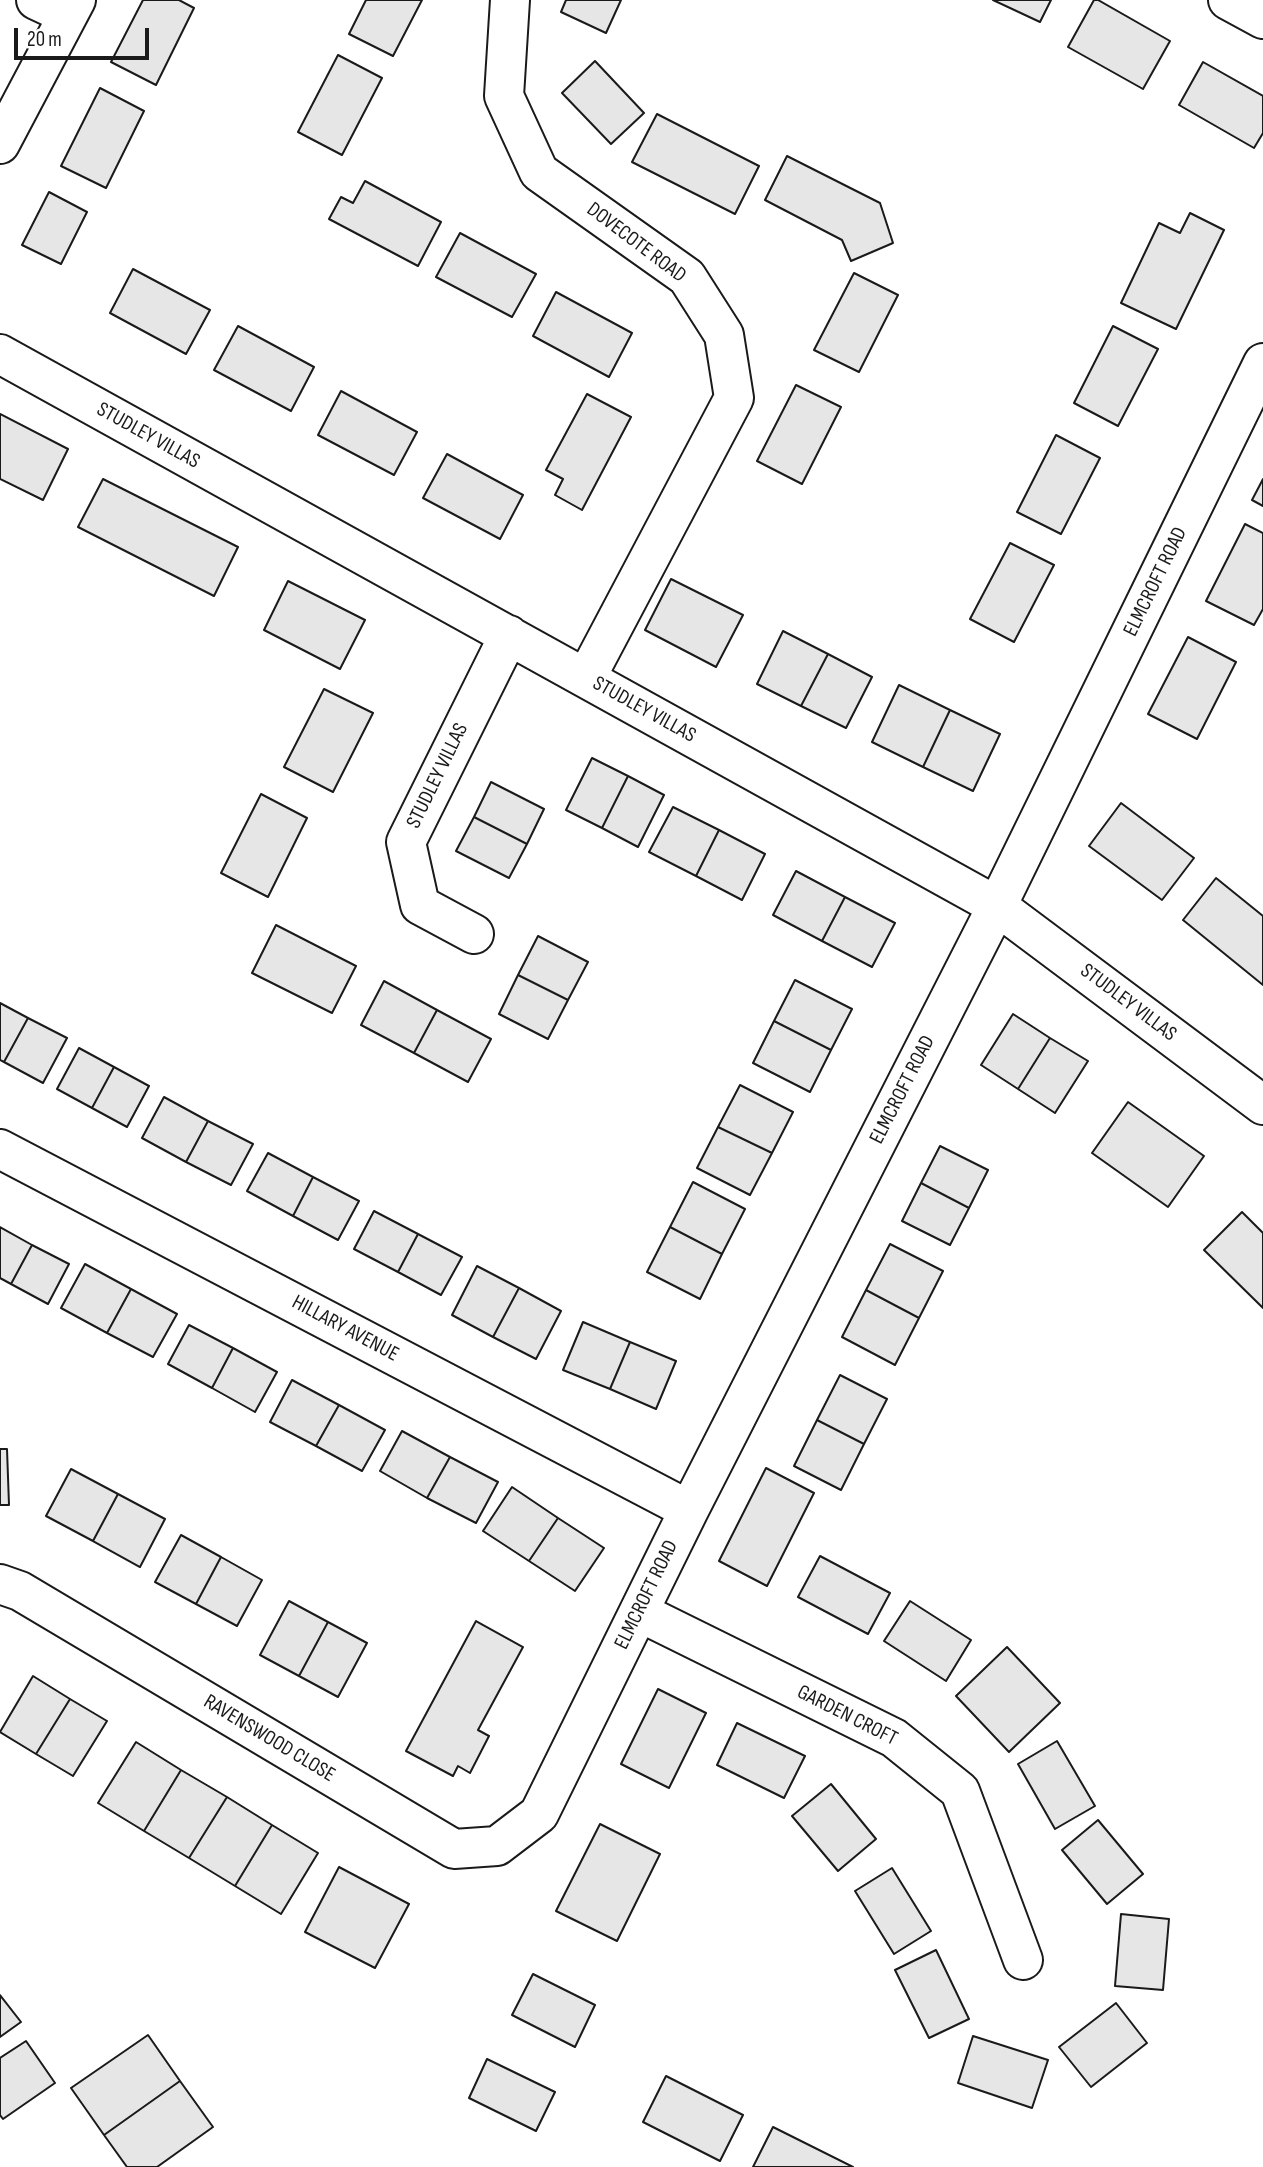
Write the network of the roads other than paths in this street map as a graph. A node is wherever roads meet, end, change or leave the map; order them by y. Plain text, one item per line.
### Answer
1 (510, 0) edge
2 (1228, 0) edge
3 (60, 5) edge
4 (1263, 19) edge
5 (0, 144) edge
6 (0, 354) edge
7 (1263, 363) edge
8 (509, 635) junction
9 (586, 678) junction
10 (998, 906) junction
11 (474, 934) dead end
12 (1263, 1105) edge
13 (0, 1149) edge
14 (689, 1510) junction
15 (0, 1584) edge
16 (639, 1612) junction
17 (539, 1814) joint
18 (1023, 1960) dead end

1 - 9 street, DOVECOTE ROAD
2 - 4 street
3 - 5 street
6 - 8 street, STUDLEY VILLAS
7 - 10 street, ELMCROFT ROAD
8 - 9 street, STUDLEY VILLAS
8 - 11 street, STUDLEY VILLAS
9 - 10 street, STUDLEY VILLAS
10 - 12 street, STUDLEY VILLAS
10 - 14 street, ELMCROFT ROAD
13 - 14 street, HILLARY AVENUE
14 - 16 street, ELMCROFT ROAD
15 - 17 street, RAVENSWOOD CLOSE
16 - 17 street, ELMCROFT ROAD
16 - 18 street, GARDEN CROFT

